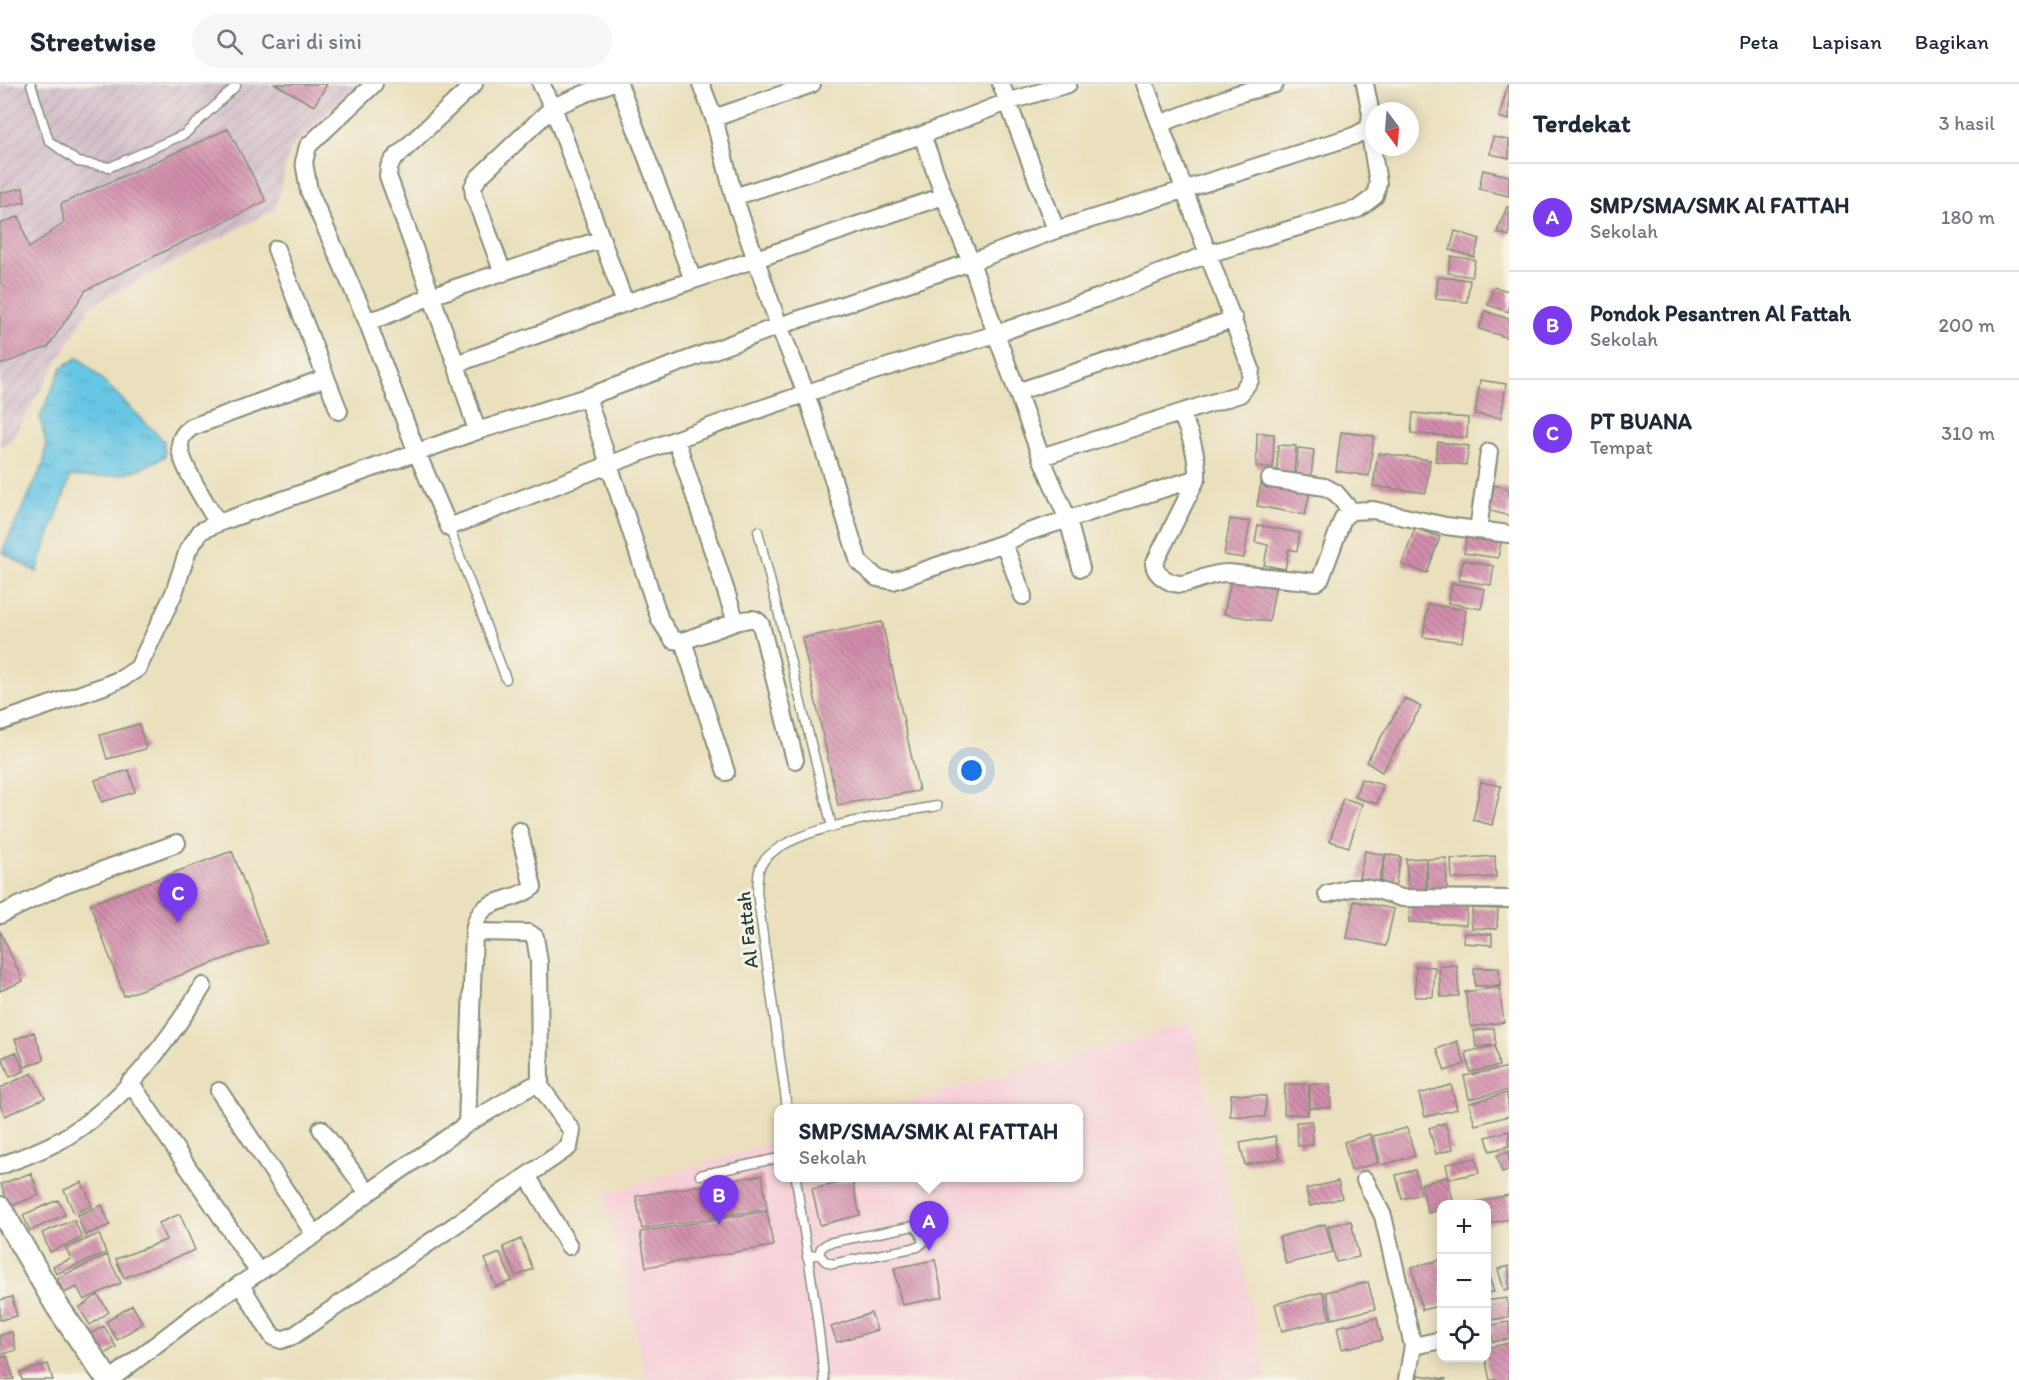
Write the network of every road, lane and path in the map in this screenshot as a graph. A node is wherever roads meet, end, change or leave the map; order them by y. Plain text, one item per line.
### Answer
1 (31, 84) edge
2 (374, 84) edge
3 (474, 84) edge
4 (541, 84) edge
5 (608, 84) edge
6 (619, 84) edge
7 (701, 84) edge
8 (812, 84) edge
9 (1001, 84) edge
10 (1068, 84) edge
11 (1145, 84) edge
12 (1275, 84) edge
13 (1365, 84) edge
14 (236, 86) dead end
15 (1236, 89) edge
16 (1007, 102) junction
17 (1369, 102) edge
18 (553, 107) junction
19 (714, 118) junction
20 (1160, 124) junction
21 (1365, 130) edge
22 (921, 135) junction
23 (1374, 156) edge
24 (1183, 191) junction
25 (944, 196) junction
26 (734, 198) junction
27 (1056, 230) junction
28 (602, 239) junction
29 (276, 249) dead end
30 (1208, 254) junction
31 (757, 259) junction
32 (971, 262) junction
33 (503, 273) junction
34 (693, 280) junction
35 (431, 296) junction
36 (626, 303) junction
37 (1234, 319) junction
38 (367, 321) junction
39 (779, 326) junction
40 (996, 334) junction
41 (456, 364) junction
42 (325, 378) junction
43 (1017, 392) junction
44 (806, 393) junction
45 (587, 397) junction
46 (339, 411) dead end
47 (1180, 412) junction
48 (477, 431) junction
49 (676, 439) junction
50 (1489, 452) dead end
51 (417, 453) junction
52 (1041, 457) junction
53 (608, 466) junction
54 (1197, 478) junction
55 (1270, 479) dead end
56 (1351, 511) junction
57 (1068, 520) junction
58 (218, 523) junction
59 (449, 527) junction
60 (1478, 530) junction
61 (758, 531) dead end
62 (1509, 534) edge
63 (1004, 543) junction
64 (1081, 568) dead end
65 (1023, 596) dead end
66 (736, 622) junction
67 (683, 641) junction
68 (506, 678) dead end
69 (0, 722) edge
70 (795, 760) dead end
71 (726, 772) dead end
72 (937, 806) dead end
73 (832, 827) junction
74 (519, 831) dead end
75 (177, 843) dead end
76 (1327, 894) dead end
77 (1509, 899) edge
78 (0, 915) edge
79 (474, 932) junction
80 (203, 987) dead end
81 (130, 1082) junction
82 (540, 1086) junction
83 (219, 1091) dead end
84 (786, 1104) edge
85 (467, 1124) junction
86 (321, 1129) dead end
87 (774, 1159) edge
88 (0, 1167) edge
89 (700, 1175) dead end
90 (528, 1177) junction
91 (1365, 1180) dead end
92 (797, 1182) edge
93 (368, 1193) junction
94 (0, 1208) edge
95 (315, 1235) junction
96 (569, 1246) dead end
97 (819, 1254) junction
98 (807, 1257) junction
99 (258, 1271) junction
100 (240, 1284) junction
101 (1437, 1341) edge
102 (1413, 1346) junction
103 (109, 1380) edge
104 (824, 1380) edge
105 (1407, 1380) edge

1 - 14 lane
2 - 38 street
3 - 35 street
4 - 18 street
5 - 18 street
6 - 34 street
7 - 19 street
8 - 19 street
9 - 16 street
10 - 16 street
11 - 20 street
12 - 15 street
13 - 17 street
15 - 20 street
16 - 22 street
16 - 27 street
18 - 28 street
18 - 33 street
19 - 26 street
20 - 24 street
21 - 24 street
22 - 25 street
22 - 26 street
23 - 30 street
24 - 27 street
24 - 30 street
25 - 31 street
25 - 32 street
26 - 31 street
27 - 32 street
28 - 33 street
28 - 36 street
29 - 42 street
30 - 37 street
30 - 40 street
31 - 34 street
31 - 39 street
32 - 39 street
32 - 40 street
33 - 35 street
34 - 36 street
35 - 38 street
35 - 41 street
36 - 41 street
37 - 43 street
37 - 47 street
38 - 51 street
39 - 44 street
39 - 45 street
40 - 43 street
40 - 44 street
41 - 48 street
42 - 46 street
42 - 58 street
43 - 52 street
44 - 49 street
44 - 63 street
45 - 48 street
45 - 53 street
47 - 52 street
47 - 54 street
48 - 51 street
49 - 53 street
49 - 66 street
50 - 60 street
51 - 58 street
51 - 59 street
52 - 57 street
53 - 59 street
53 - 67 street
54 - 56 street
54 - 57 street
55 - 56 street
56 - 60 street
57 - 63 street
57 - 64 street
58 - 69 street
59 - 68 lane
60 - 62 street
61 - 73 lane
63 - 65 street
66 - 67 street
66 - 70 street
67 - 71 street
72 - 73 lane, Al Fattah
73 - 84 lane, Al Fattah
74 - 79 street
75 - 78 street
76 - 77 street
79 - 82 street
79 - 85 street
80 - 81 street
81 - 88 street
81 - 99 street
82 - 85 street
82 - 90 street
83 - 95 street
85 - 93 street
86 - 93 street
87 - 89 lane
90 - 96 street
90 - 100 street
91 - 102 street
92 - 98 lane
93 - 95 street
94 - 103 street
95 - 99 street
97 - 97 lane
97 - 98 lane
98 - 104 lane
99 - 100 street
100 - 103 street
101 - 102 street
102 - 105 street

